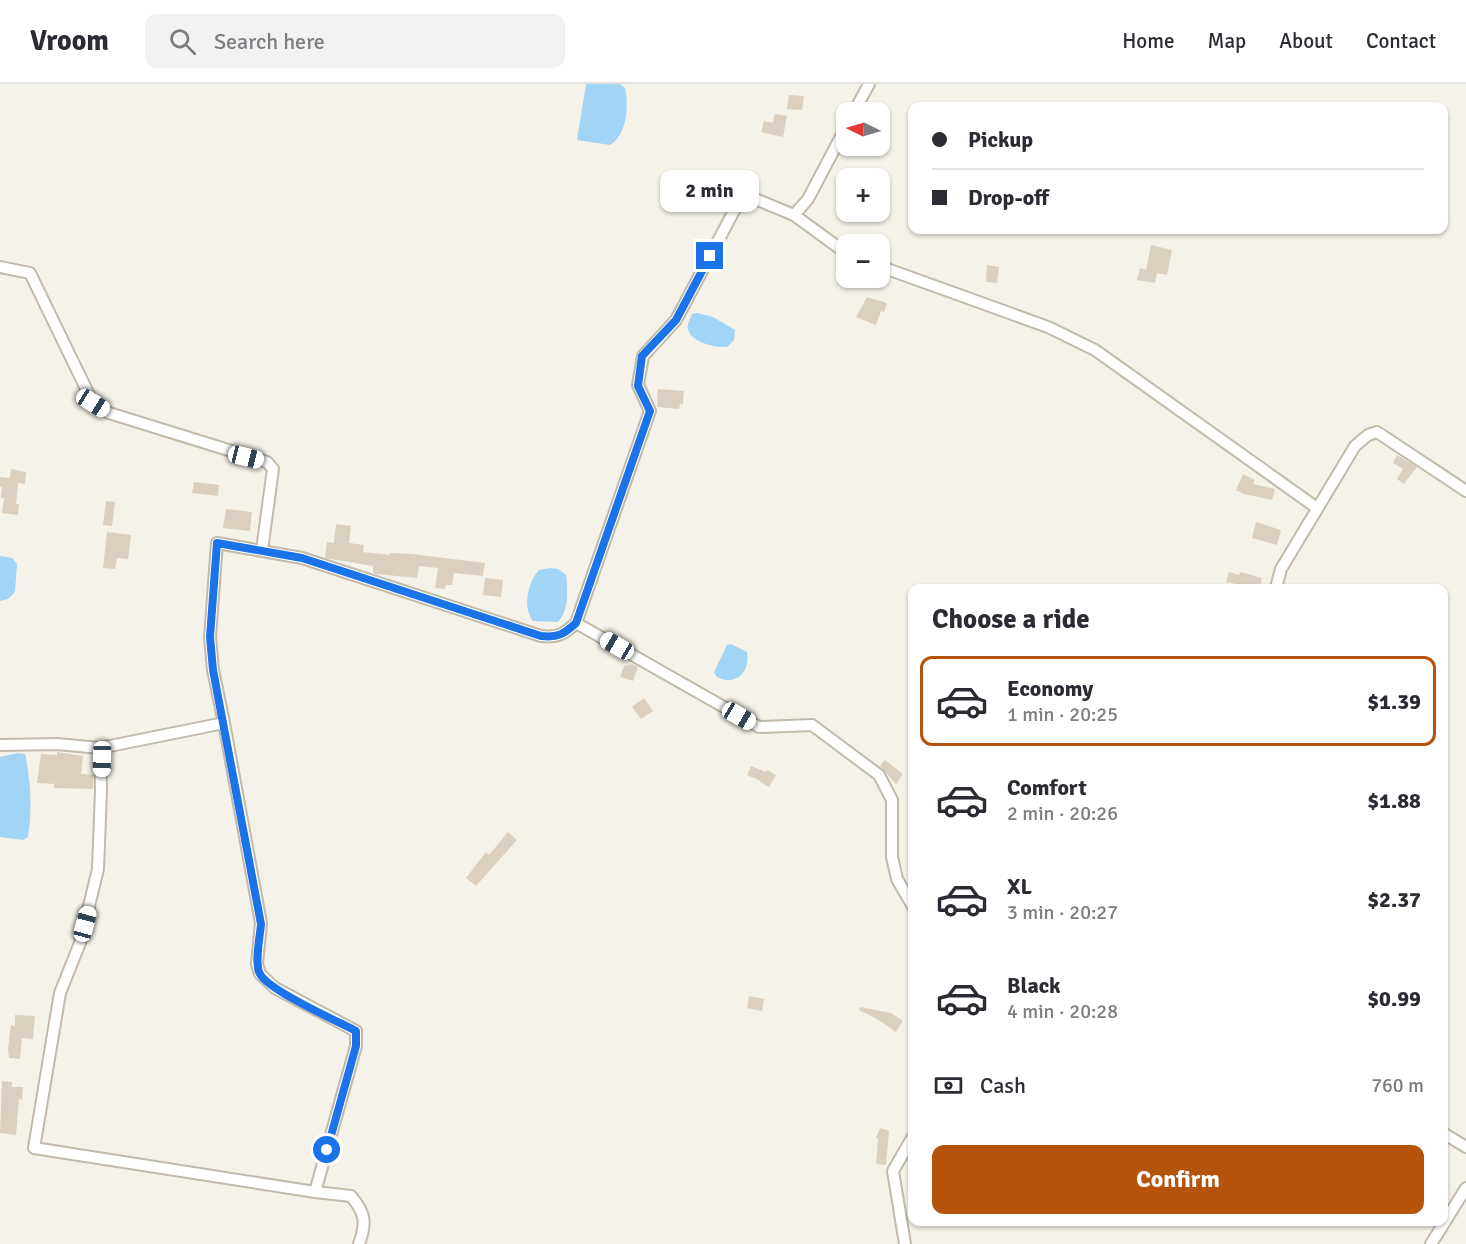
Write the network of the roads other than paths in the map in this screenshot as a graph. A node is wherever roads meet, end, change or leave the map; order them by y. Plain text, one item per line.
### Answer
1 (869, 84) edge
2 (859, 102) edge
3 (836, 146) edge
4 (794, 215) junction
5 (836, 246) edge
6 (0, 267) edge
7 (890, 270) edge
8 (1466, 491) edge
9 (1317, 508) junction
10 (262, 550) junction
11 (1277, 584) edge
12 (576, 623) junction
13 (224, 723) junction
14 (0, 745) edge
15 (100, 748) junction
16 (908, 898) edge
17 (1448, 1136) edge
18 (908, 1145) edge
19 (1466, 1147) edge
20 (1466, 1188) edge
21 (315, 1192) junction
22 (1448, 1217) edge
23 (1442, 1226) edge
24 (359, 1244) edge
25 (905, 1244) edge
26 (1431, 1244) edge

1 - 2 street
3 - 4 street
4 - 5 street
4 - 12 street
6 - 10 street
7 - 9 street
8 - 9 street
9 - 11 street
10 - 12 street
10 - 13 street
12 - 16 street
13 - 15 street
13 - 21 street
14 - 15 street
15 - 21 street
17 - 19 street
18 - 25 street
20 - 22 street
21 - 24 street
23 - 26 street

